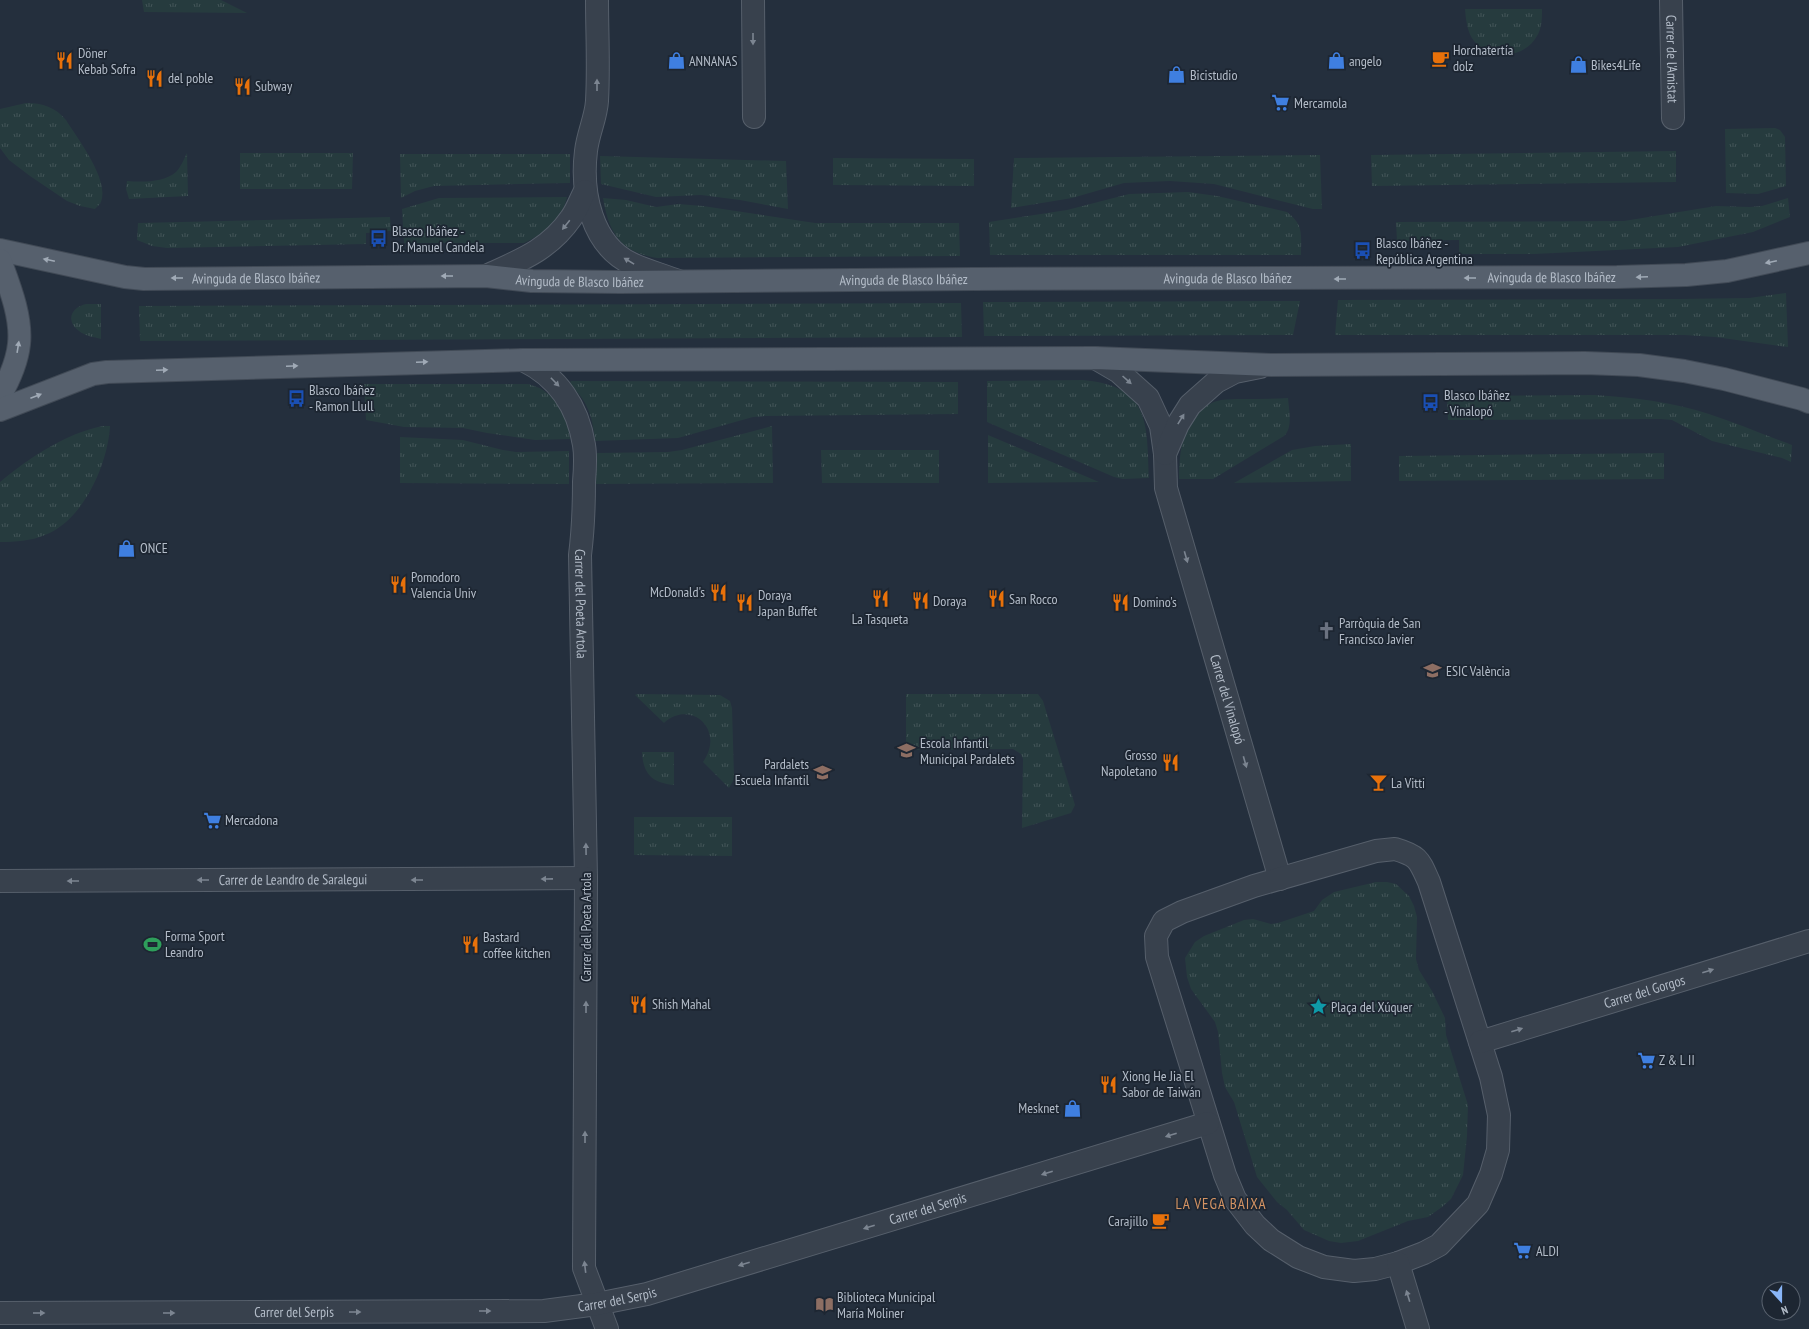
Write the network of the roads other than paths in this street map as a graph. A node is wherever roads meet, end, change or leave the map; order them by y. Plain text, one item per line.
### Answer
1 (597, 0) edge
2 (753, 0) edge
3 (1672, 0) edge
4 (754, 117) dead end
5 (1673, 118) dead end
6 (585, 191) junction
7 (0, 250) edge
8 (1809, 253) edge
9 (0, 260) edge
10 (486, 276) junction
11 (678, 281) junction
12 (1095, 358) junction
13 (523, 360) junction
14 (1271, 365) junction
15 (0, 396) edge
16 (1809, 402) edge
17 (0, 410) edge
18 (1165, 454) junction
19 (586, 878) junction
20 (1280, 879) junction
21 (0, 881) edge
22 (1809, 941) edge
23 (1480, 1042) junction
24 (1208, 1123) junction
25 (1398, 1263) junction
26 (597, 1304) junction
27 (0, 1314) edge
28 (607, 1329) edge
29 (1418, 1329) edge

6 -> 1 street
2 -> 4 street
3 - 5 street, Carrer de l'Amistat
6 -> 10 street
11 -> 6 street
10 -> 7 main road, Avinguda de Blasco Ibáñez
8 -> 11 main road, Avinguda de Blasco Ibáñez
15 -> 9 main road
10 - 11 main road, Avinguda de Blasco Ibáñez
12 - 13 main road
12 - 14 main road
12 -> 18 street
17 -> 13 main road
13 - 19 street, Carrer del Poeta Artola
14 - 16 main road
18 -> 14 street
18 -> 20 street, Carrer del Vinalopó
19 -> 21 street, Carrer de Leandro de Saralegui
26 -> 19 street, Carrer del Poeta Artola
20 - 23 street
20 - 24 street
23 -> 22 street, Carrer del Gorgos
23 - 25 street
24 - 25 street
24 -> 26 street, Carrer del Serpis
29 -> 25 street
27 -> 26 street, Carrer del Serpis
26 - 28 street, Carrer del Poeta Artola

